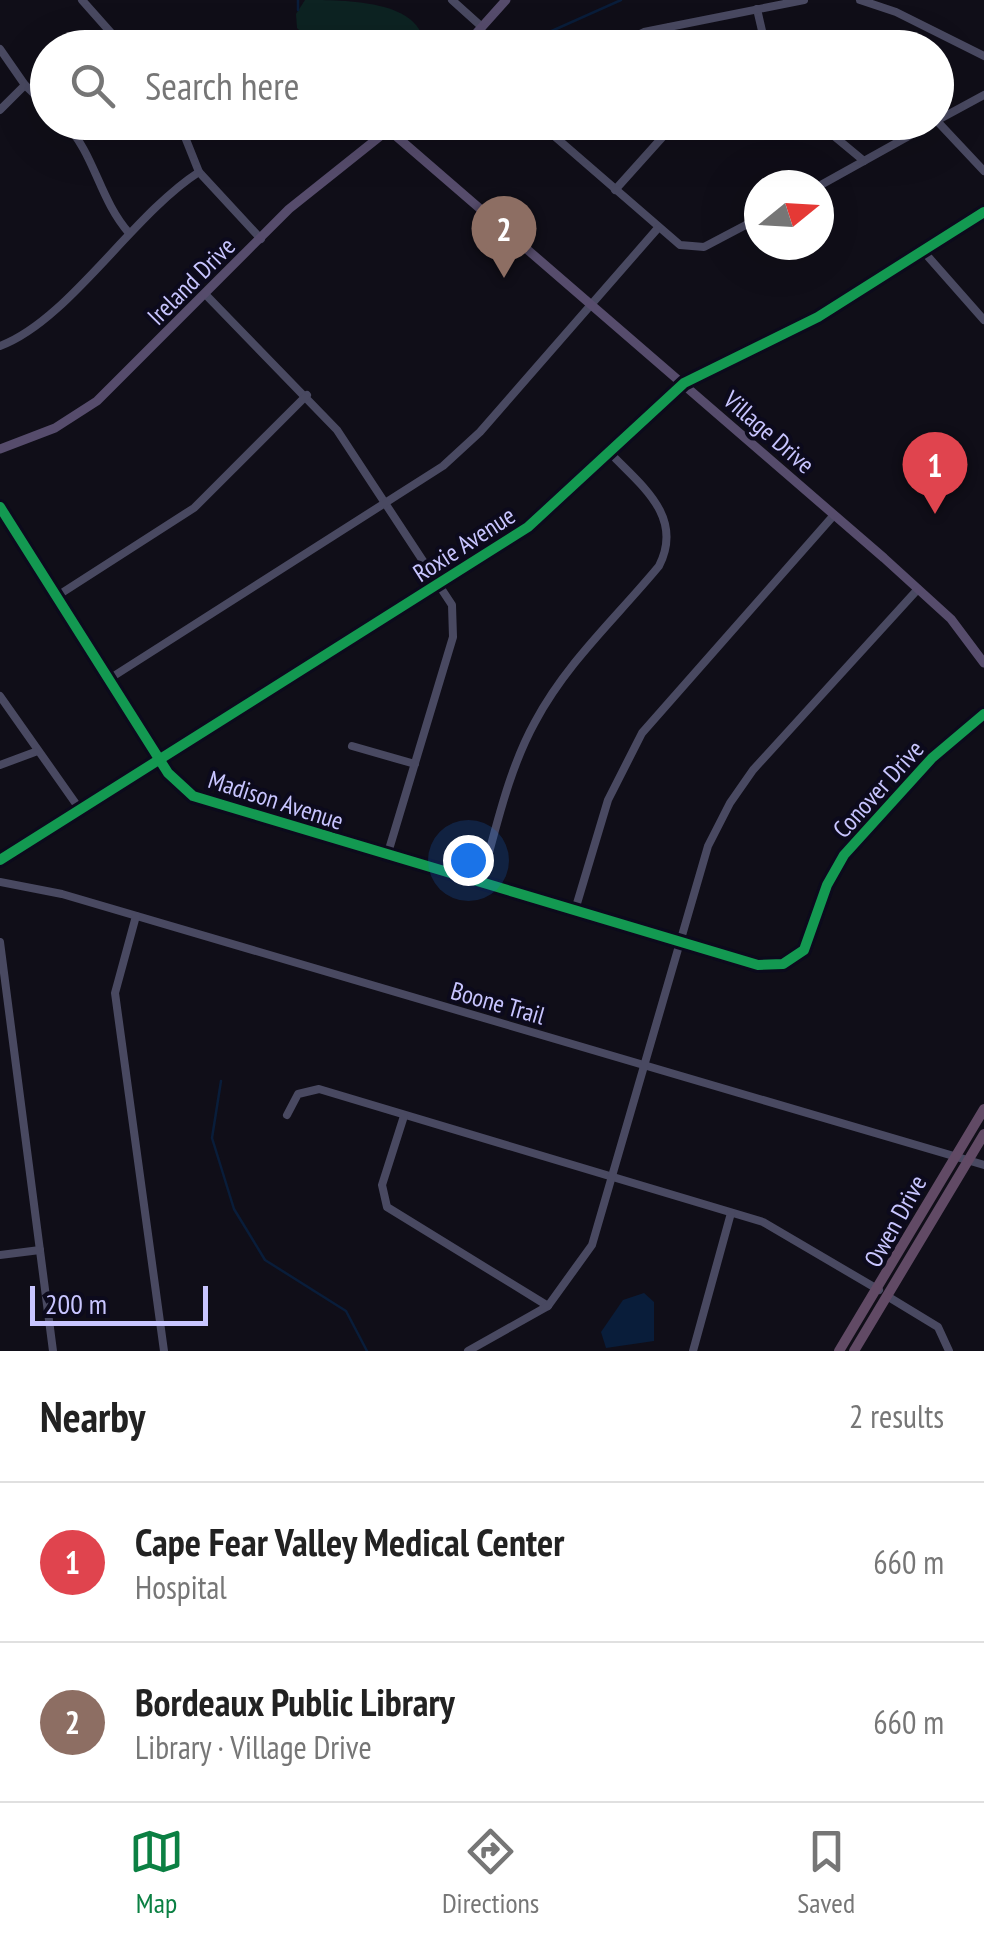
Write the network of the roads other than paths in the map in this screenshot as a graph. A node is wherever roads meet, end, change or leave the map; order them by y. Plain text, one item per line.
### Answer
1 (82, 0) edge
2 (452, 0) edge
3 (506, 0) edge
4 (804, 0) edge
5 (860, 0) edge
6 (757, 10) junction
7 (482, 27) junction
8 (670, 27) junction
9 (109, 30) edge
10 (479, 30) edge
11 (657, 30) edge
12 (671, 30) edge
13 (762, 30) edge
14 (932, 30) edge
15 (954, 41) edge
16 (0, 48) edge
17 (984, 56) edge
18 (25, 86) junction
19 (30, 91) edge
20 (984, 95) edge
21 (0, 110) edge
22 (954, 112) edge
23 (78, 140) edge
24 (186, 140) edge
25 (369, 140) edge
26 (402, 140) edge
27 (558, 140) edge
28 (660, 140) edge
29 (839, 140) edge
30 (903, 140) edge
31 (954, 140) edge
32 (864, 161) junction
33 (984, 171) edge
34 (199, 172) junction
35 (834, 178) edge
36 (615, 190) junction
37 (984, 212) edge
38 (744, 225) edge
39 (658, 228) junction
40 (129, 232) junction
41 (260, 239) junction
42 (924, 252) junction
43 (207, 296) junction
44 (592, 304) junction
45 (984, 320) edge
46 (0, 346) edge
47 (684, 383) junction
48 (307, 395) junction
49 (0, 449) edge
50 (611, 454) junction
51 (388, 502) junction
52 (0, 507) edge
53 (834, 516) junction
54 (440, 584) junction
55 (918, 589) junction
56 (57, 596) junction
57 (984, 663) edge
58 (109, 679) junction
59 (0, 696) edge
60 (984, 714) edge
61 (352, 746) dead end
62 (36, 752) junction
63 (160, 760) junction
64 (414, 764) junction
65 (0, 765) edge
66 (81, 811) junction
67 (387, 856) junction
68 (0, 860) edge
69 (0, 882) edge
70 (481, 882) junction
71 (576, 910) junction
72 (136, 916) junction
73 (0, 942) edge
74 (680, 942) junction
75 (3, 984) edge
76 (644, 1066) junction
77 (984, 1109) edge
78 (287, 1115) dead end
79 (404, 1116) junction
80 (984, 1134) edge
81 (954, 1156) junction
82 (968, 1160) junction
83 (984, 1164) edge
84 (612, 1178) junction
85 (730, 1213) junction
86 (40, 1250) junction
87 (0, 1255) edge
88 (883, 1293) junction
89 (548, 1306) junction
90 (53, 1351) edge
91 (164, 1351) edge
92 (468, 1351) edge
93 (693, 1351) edge
94 (839, 1351) edge
95 (854, 1351) edge
96 (949, 1351) edge

1 - 9 street
2 - 7 street
3 - 7 main road
4 - 6 street
5 - 14 street
6 - 8 street
6 - 13 street
7 - 10 main road
8 - 11 street
8 - 12 street
15 - 17 street
16 - 18 street
18 - 19 street
18 - 21 street
20 - 22 street
23 - 40 street
24 - 34 street
25 - 41 main road, Ireland Drive
26 - 44 main road, Village Drive
27 - 36 street
28 - 36 street
29 - 32 street
30 - 32 street
31 - 33 street
32 - 35 street
34 - 40 street
34 - 41 street
36 - 39 street
37 - 42 street, Roxie Avenue
38 - 39 street
39 - 44 street
40 - 46 street
41 - 43 main road, Ireland Drive
42 - 45 street
42 - 47 street, Roxie Avenue
43 - 48 street
43 - 49 main road, Ireland Drive
44 - 47 main road, Village Drive
44 - 51 street
47 - 50 street, Roxie Avenue
47 - 53 main road, Village Drive
48 - 51 street
48 - 56 street
50 - 54 street, Roxie Avenue
50 - 70 street
51 - 54 street
51 - 58 street
52 - 56 street, Madison Avenue
53 - 55 main road, Village Drive
53 - 71 street
54 - 63 street, Roxie Avenue
54 - 64 street
55 - 57 main road, Village Drive
55 - 74 street
56 - 58 street, Madison Avenue
58 - 63 street, Madison Avenue
59 - 62 street
60 - 74 street, Conover Drive
61 - 64 street
62 - 65 street
62 - 66 street
63 - 66 street, Roxie Avenue
63 - 67 street, Madison Avenue
64 - 67 street
66 - 68 street, Roxie Avenue
67 - 70 street, Madison Avenue
69 - 72 street, Boone Trail
70 - 71 street, Madison Avenue
71 - 74 street, Madison Avenue
72 - 76 street, Boone Trail
72 - 91 street
73 - 75 street
74 - 76 street
75 - 86 street
76 - 81 street, Boone Trail
76 - 84 street
77 - 81 highway, Owen Drive
78 - 79 street
79 - 84 street
79 - 89 street
80 - 82 highway, Owen Drive
81 - 82 street, Boone Trail
81 - 88 highway, Owen Drive
82 - 83 street, Boone Trail
82 - 88 highway, Owen Drive
84 - 85 street
84 - 89 street
85 - 88 street
85 - 93 street
86 - 87 street
86 - 90 street
88 - 94 highway, Owen Drive
88 - 95 highway, Owen Drive
88 - 96 street
89 - 92 street

